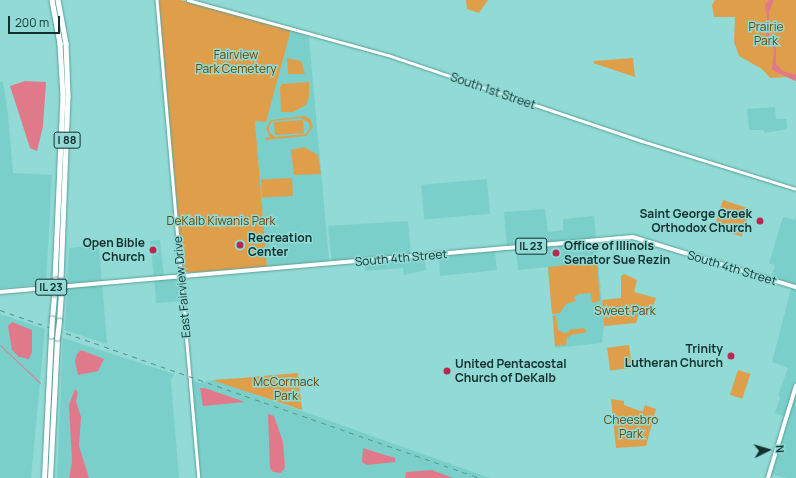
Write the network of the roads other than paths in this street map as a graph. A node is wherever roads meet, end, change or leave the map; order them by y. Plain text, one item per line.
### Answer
1 (52, 0) edge
2 (58, 0) edge
3 (157, 0) edge
4 (188, 0) edge
5 (796, 189) edge
6 (181, 276) junction
7 (796, 287) edge
8 (0, 292) edge
9 (796, 386) edge
10 (43, 478) edge
11 (50, 478) edge
12 (199, 478) edge
13 (768, 478) edge

1 - 10 highway, I 88, bridge
2 - 11 highway, I 88, bridge
3 - 6 street, East Fairview Drive
4 - 5 street, South 1st Street
6 - 7 main road, South 4th Street / IL 23
6 - 8 main road, South 4th Street / IL 23
6 - 12 street, East Fairview Drive
9 - 13 main road

